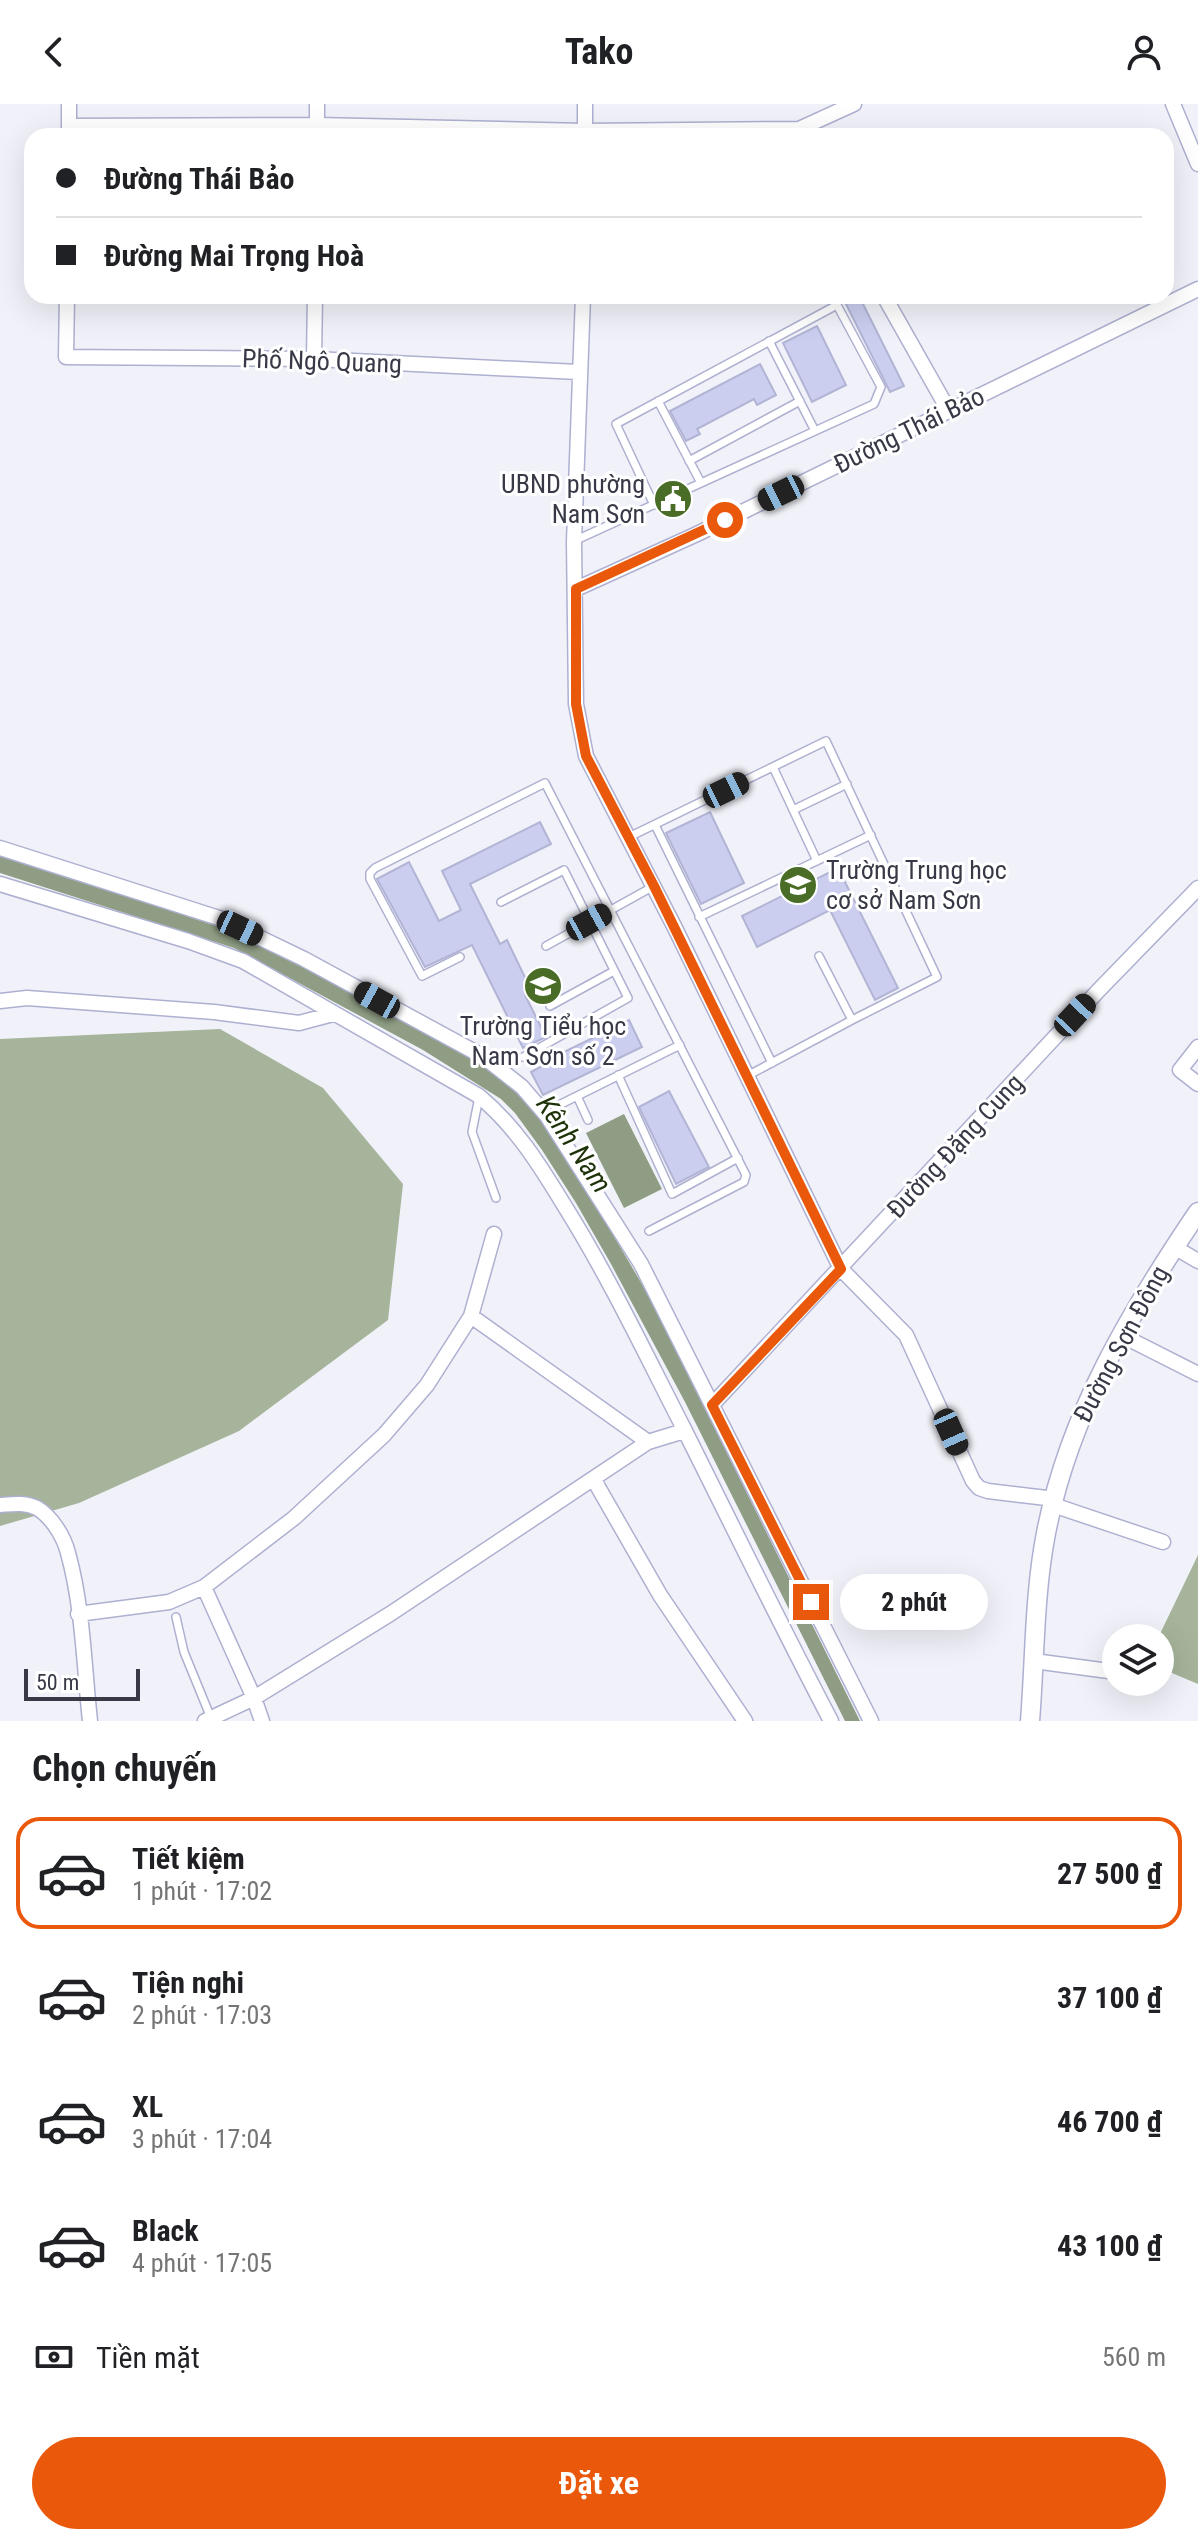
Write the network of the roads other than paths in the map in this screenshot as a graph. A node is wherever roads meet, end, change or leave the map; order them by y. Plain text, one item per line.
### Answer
1 (69, 104) edge
2 (317, 104) edge
3 (585, 104) edge
4 (854, 104) edge
5 (1173, 104) edge
6 (69, 128) edge
7 (317, 128) edge
8 (585, 128) edge
9 (809, 128) edge
10 (1198, 164) edge
11 (1198, 289) edge
12 (1174, 301) edge
13 (67, 304) edge
14 (315, 304) edge
15 (582, 304) edge
16 (889, 304) edge
17 (1167, 304) edge
18 (769, 341) junction
19 (314, 359) junction
20 (578, 372) junction
21 (658, 401) junction
22 (800, 401) junction
23 (949, 411) junction
24 (815, 431) junction
25 (689, 461) junction
26 (701, 483) junction
27 (654, 505) junction
28 (574, 541) junction
29 (576, 589) junction
30 (773, 767) junction
31 (847, 784) junction
32 (793, 810) junction
33 (655, 825) junction
34 (871, 835) junction
35 (629, 837) junction
36 (0, 848) edge
37 (817, 861) junction
38 (0, 884) edge
39 (654, 886) junction
40 (1198, 888) edge
41 (501, 902) dead end
42 (611, 910) junction
43 (699, 917) junction
44 (589, 922) junction
45 (546, 946) dead end
46 (819, 956) dead end
47 (460, 957) dead end
48 (614, 971) junction
49 (0, 1001) edge
50 (550, 1006) dead end
51 (333, 1014) junction
52 (852, 1020) junction
53 (680, 1045) junction
54 (1198, 1047) edge
55 (523, 1057) dead end
56 (772, 1063) junction
57 (618, 1075) junction
58 (747, 1076) junction
59 (1198, 1084) edge
60 (479, 1096) junction
61 (577, 1096) junction
62 (559, 1105) dead end
63 (588, 1120) dead end
64 (738, 1158) junction
65 (496, 1198) dead end
66 (1198, 1212) edge
67 (649, 1231) dead end
68 (494, 1234) dead end
69 (1174, 1247) junction
70 (1198, 1261) edge
71 (841, 1269) junction
72 (471, 1316) junction
73 (1121, 1335) junction
74 (1198, 1374) edge
75 (712, 1405) junction
76 (684, 1431) junction
77 (648, 1442) junction
78 (594, 1480) junction
79 (1054, 1502) junction
80 (0, 1505) edge
81 (1163, 1542) dead end
82 (204, 1587) junction
83 (78, 1614) junction
84 (176, 1617) dead end
85 (1034, 1661) junction
86 (1102, 1670) edge
87 (254, 1698) junction
88 (208, 1720) edge
89 (90, 1721) edge
90 (262, 1721) edge
91 (745, 1721) edge
92 (831, 1721) edge
93 (871, 1721) edge
94 (1030, 1721) edge

1 - 6 street
2 - 7 street
3 - 8 street
4 - 9 street
5 - 10 street
11 - 12 street, Đường Thái Bảo
13 - 19 street, Phố Ngô Quang
14 - 19 street
15 - 20 street
16 - 23 street
17 - 23 street, Đường Thái Bảo
18 - 21 lane
18 - 22 lane
18 - 24 lane
19 - 20 street, Phố Ngô Quang
20 - 28 street
21 - 25 lane
21 - 27 lane
22 - 24 lane
22 - 25 lane
23 - 29 street, Đường Thái Bảo
24 - 26 lane
25 - 26 lane
26 - 27 lane
27 - 28 lane
28 - 29 street
29 - 35 street
30 - 31 lane
30 - 32 lane
30 - 33 lane
31 - 32 lane
31 - 34 lane
32 - 37 lane
33 - 35 lane
33 - 43 lane
34 - 37 lane
34 - 52 lane
35 - 39 street
36 - 75 street
37 - 43 lane
38 - 51 street
39 - 42 lane
39 - 58 street
40 - 71 street, Đường Đặng Cung
41 - 44 lane
42 - 44 lane
42 - 47 lane
42 - 53 lane
43 - 56 lane
44 - 45 lane
44 - 48 lane
46 - 52 lane
48 - 50 lane
48 - 55 lane
49 - 51 street
51 - 60 street
52 - 56 lane
53 - 57 lane
53 - 64 lane
54 - 59 street
56 - 58 lane
57 - 61 lane
57 - 64 lane
58 - 71 street
60 - 65 lane
60 - 76 street
61 - 62 lane
61 - 63 lane
64 - 67 lane
66 - 69 main road, Đường Sơn Đông
68 - 72 street
69 - 70 street
69 - 73 main road, Đường Sơn Đông
71 - 75 street, Đường Đặng Cung
71 - 79 street
72 - 77 street
72 - 82 street
73 - 74 street
73 - 79 main road, Đường Sơn Đông
75 - 93 street
76 - 77 street
76 - 92 street
77 - 78 street
78 - 87 street
78 - 91 street
79 - 81 street
79 - 85 main road, Đường Sơn Đông
80 - 83 street
82 - 83 street
82 - 87 street
83 - 89 street
84 - 88 lane
85 - 86 street
85 - 94 main road, Đường Sơn Đông
87 - 88 street
87 - 90 street

